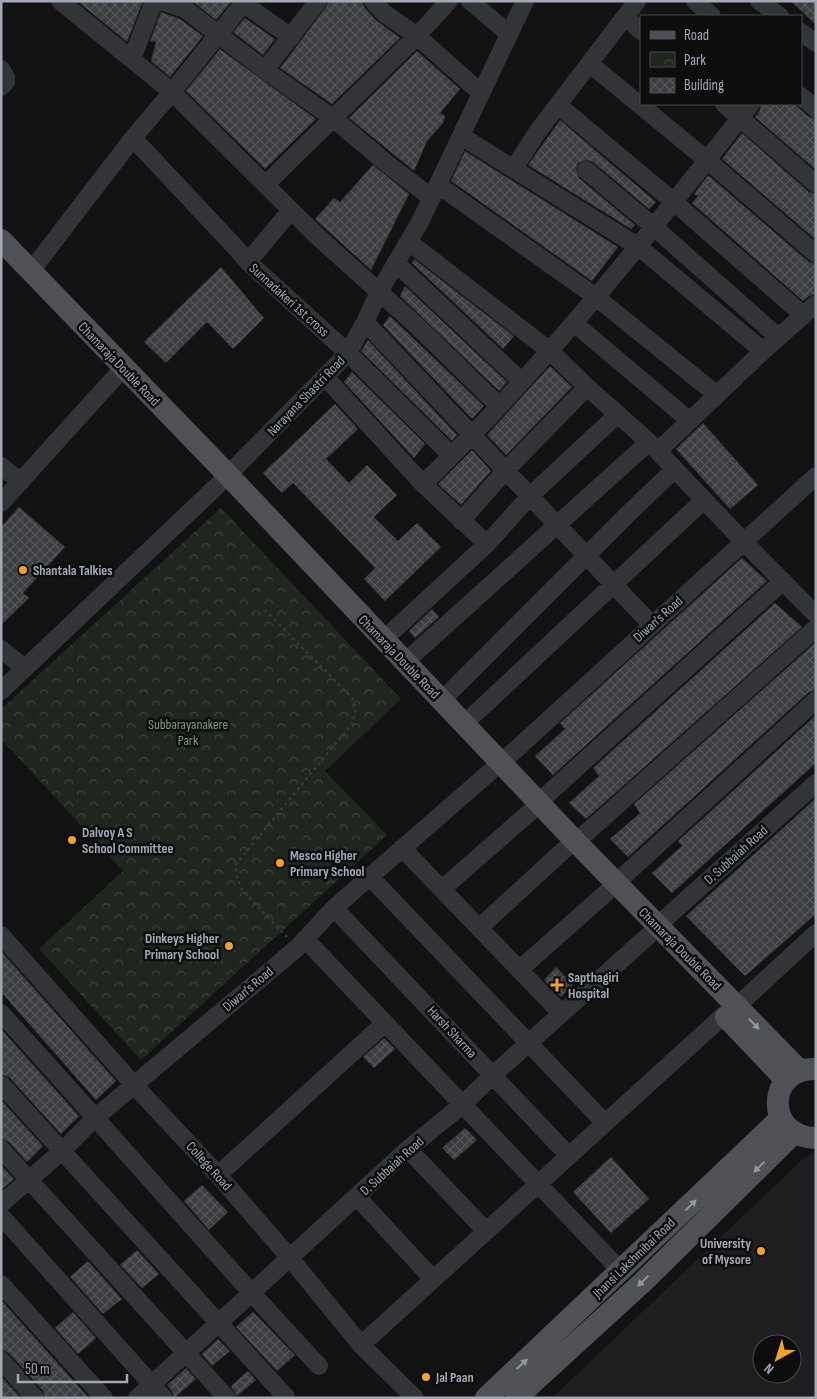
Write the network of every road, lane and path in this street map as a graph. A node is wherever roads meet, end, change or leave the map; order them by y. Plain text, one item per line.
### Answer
1 (60, 1) edge
2 (154, 1) edge
3 (162, 1) edge
4 (373, 1) edge
5 (448, 1) edge
6 (470, 1) edge
7 (525, 1) edge
8 (638, 1) edge
9 (695, 1) edge
10 (759, 1) edge
11 (243, 2) edge
12 (313, 3) edge
13 (711, 15) edge
14 (779, 15) edge
15 (625, 17) junction
16 (640, 30) edge
17 (218, 33) junction
18 (510, 34) junction
19 (417, 36) junction
20 (291, 37) junction
21 (132, 59) junction
22 (590, 64) junction
23 (1, 69) edge
24 (265, 70) junction
25 (1, 87) edge
26 (172, 92) junction
27 (481, 93) junction
28 (802, 97) edge
29 (558, 105) junction
30 (725, 105) edge
31 (750, 105) edge
32 (816, 109) edge
33 (740, 118) junction
34 (334, 119) junction
35 (461, 136) junction
36 (133, 138) junction
37 (707, 160) junction
38 (514, 168) junction
39 (586, 170) dead end
40 (266, 184) junction
41 (816, 184) edge
42 (435, 192) junction
43 (674, 202) junction
44 (292, 210) junction
45 (654, 227) junction
46 (1, 240) edge
47 (409, 242) junction
48 (639, 247) junction
49 (816, 254) edge
50 (1, 256) edge
51 (248, 262) junction
52 (397, 264) junction
53 (31, 271) junction
54 (380, 292) junction
55 (596, 297) junction
56 (809, 310) edge
57 (366, 322) junction
58 (574, 323) junction
59 (778, 337) junction
60 (550, 351) junction
61 (763, 351) junction
62 (348, 354) junction
63 (116, 376) junction
64 (325, 378) junction
65 (522, 382) junction
66 (587, 387) junction
67 (717, 395) junction
68 (499, 406) junction
69 (618, 414) junction
70 (690, 421) junction
71 (472, 434) junction
72 (654, 446) junction
73 (452, 456) junction
74 (1, 466) edge
75 (675, 469) junction
76 (506, 470) junction
77 (816, 476) edge
78 (224, 480) junction
79 (21, 482) junction
80 (423, 484) junction
81 (530, 496) junction
82 (704, 500) junction
83 (1, 503) edge
84 (461, 521) junction
85 (557, 525) junction
86 (743, 542) junction
87 (487, 544) junction
88 (586, 555) junction
89 (783, 581) junction
90 (614, 585) junction
91 (265, 610) dead end
92 (816, 615) edge
93 (652, 625) junction
94 (816, 628) edge
95 (383, 640) junction
96 (1, 649) edge
97 (405, 662) junction
98 (25, 668) junction
99 (1, 691) edge
100 (816, 700) edge
101 (442, 701) junction
102 (464, 724) junction
103 (496, 767) junction
104 (816, 783) edge
105 (534, 807) junction
106 (570, 845) junction
107 (402, 848) junction
108 (370, 877) junction
109 (611, 887) junction
110 (442, 889) junction
111 (334, 908) junction
112 (479, 928) junction
113 (652, 931) junction
114 (816, 933) edge
115 (1, 935) edge
116 (301, 943) junction
117 (519, 970) junction
118 (730, 1010) junction
119 (1, 1013) edge
120 (561, 1013) junction
121 (385, 1023) junction
122 (528, 1043) junction
123 (801, 1073) edge
124 (493, 1075) junction
125 (1, 1084) edge
126 (134, 1085) junction
127 (462, 1105) junction
128 (96, 1117) junction
129 (604, 1124) junction
130 (797, 1130) edge
131 (1, 1149) edge
132 (408, 1149) junction
133 (62, 1151) junction
134 (569, 1156) junction
135 (218, 1175) junction
136 (29, 1179) junction
137 (538, 1184) junction
138 (357, 1197) junction
139 (1, 1204) edge
140 (1, 1216) edge
141 (486, 1231) junction
142 (290, 1258) junction
143 (621, 1271) junction
144 (433, 1279) junction
145 (1, 1284) edge
146 (250, 1294) junction
147 (219, 1322) junction
148 (361, 1345) junction
149 (185, 1353) junction
150 (1, 1360) edge
151 (319, 1366) dead end
152 (152, 1384) junction
153 (286, 1397) edge
154 (35, 1398) edge
155 (104, 1398) edge
156 (137, 1398) edge
157 (164, 1398) edge
158 (227, 1398) edge
159 (415, 1398) edge
160 (486, 1398) edge
161 (516, 1398) edge

1 - 21 street
2 - 21 street
3 - 17 street
4 - 19 street
5 - 19 street
6 - 18 street
7 - 18 street, Narayana Shastri Road
8 - 15 street
9 - 13 street
10 - 14 street
11 - 17 street
11 - 20 street
12 - 20 street
15 - 16 street
15 - 22 street
17 - 24 street
17 - 26 street
18 - 27 street, Narayana Shastri Road
19 - 27 street
19 - 34 street
20 - 24 street
21 - 26 street
22 - 29 street
22 - 37 street
23 - 25 street
24 - 34 street
26 - 36 street
26 - 40 street
27 - 35 street, Narayana Shastri Road
28 - 32 street
29 - 38 street
29 - 43 street
30 - 33 street
31 - 33 street
33 - 37 street
33 - 41 street
34 - 40 street
34 - 42 street
35 - 38 street
35 - 42 street, Narayana Shastri Road
36 - 51 street, Sunnadakeri 1st cross
36 - 53 street
37 - 43 street
37 - 49 street
38 - 48 street
39 - 45 street
40 - 44 street
42 - 47 street, Narayana Shastri Road
42 - 55 street
43 - 45 street
43 - 56 street
44 - 51 street
44 - 54 street
45 - 48 street
45 - 59 street
46 - 53 main road, Chamaraja Double Road
47 - 52 street, Narayana Shastri Road
47 - 60 street
48 - 55 street
48 - 61 street
50 - 63 main road, Chamaraja Double Road
51 - 62 street, Sunnadakeri 1st cross
52 - 54 street, Narayana Shastri Road
52 - 65 street
53 - 78 main road, Chamaraja Double Road
54 - 57 street, Narayana Shastri Road
54 - 68 street
55 - 58 street
55 - 67 street
56 - 59 street
57 - 62 street, Narayana Shastri Road
57 - 71 street
58 - 60 street
58 - 70 street
59 - 61 street
60 - 65 street
60 - 66 street
61 - 67 street
62 - 64 street, Narayana Shastri Road
62 - 73 street, Sunnadakeri 1st cross
63 - 78 main road, Chamaraja Double Road
63 - 79 street
64 - 78 street, Narayana Shastri Road
64 - 80 street
65 - 68 street
66 - 69 street
66 - 76 street
67 - 70 street
68 - 71 street
69 - 72 street
69 - 81 street
70 - 72 street
71 - 73 street
71 - 76 street
72 - 75 street
72 - 85 street
73 - 80 street
74 - 79 street
75 - 82 street
75 - 88 street
76 - 81 street
76 - 84 street
77 - 86 street, Diwan's Road
78 - 95 main road, Chamaraja Double Road
78 - 98 street, Narayana Shastri Road
78 - 103 main road, Chamaraja Double Road
79 - 83 street
80 - 84 street
81 - 85 street
81 - 87 street
82 - 86 street
82 - 90 street
84 - 87 street
85 - 88 street
85 - 97 street
86 - 89 street
86 - 93 street, Diwan's Road
87 - 95 street
88 - 90 street
88 - 101 street
89 - 92 street
89 - 105 street
90 - 93 street
90 - 102 street
91 - 116 path
93 - 103 street, Diwan's Road
94 - 106 street
95 - 97 main road, Chamaraja Double Road
96 - 98 street
97 - 101 main road, Chamaraja Double Road
98 - 99 street, Narayana Shastri Road
100 - 109 street
101 - 102 main road, Chamaraja Double Road
102 - 103 main road, Chamaraja Double Road
103 - 105 main road, Chamaraja Double Road
103 - 107 street, Diwan's Road
104 - 113 street, D. Subbaiah Road
105 - 106 main road, Chamaraja Double Road
105 - 110 street
106 - 109 main road, Chamaraja Double Road
106 - 112 street
107 - 108 street, Diwan's Road
107 - 110 street
108 - 111 street, Diwan's Road
108 - 122 street
109 - 113 main road, Chamaraja Double Road
109 - 117 street
110 - 112 street
111 - 116 street, Diwan's Road
111 - 124 street, Harsh Sharma
112 - 117 street
113 - 118 main road, Chamaraja Double Road
113 - 120 street, D. Subbaiah Road
114 - 118 street
115 - 126 street, College Road
116 - 121 street
116 - 126 street, Diwan's Road
117 - 120 street
118 - 123 main road, Chamaraja Double Road
118 - 129 street
119 - 128 street
120 - 122 street, D. Subbaiah Road
121 - 127 street
121 - 135 street
122 - 124 street, D. Subbaiah Road
122 - 129 street
123 - 130 main road
124 - 127 street, D. Subbaiah Road
124 - 134 street, Harsh Sharma
125 - 133 street
126 - 128 street, Diwan's Road
126 - 135 street, College Road
127 - 132 street, D. Subbaiah Road
127 - 137 street
128 - 133 street, Diwan's Road
128 - 146 street
129 - 134 street
143 -> 130 main road, Jhansi Lakshmibai Road
130 -> 161 main road, Jhansi Lakshmibai Road
131 - 136 street
132 - 138 street, D. Subbaiah Road
132 - 141 street
133 - 136 street, Diwan's Road
133 - 147 street
134 - 137 street
135 - 142 street, College Road
136 - 139 street, Diwan's Road
136 - 149 street
137 - 141 street
137 - 143 street
138 - 142 street, D. Subbaiah Road
138 - 144 street
140 - 152 street
141 - 144 street
142 - 146 street, D. Subbaiah Road
142 - 148 street, College Road
160 -> 143 main road, Jhansi Lakshmibai Road
144 - 148 street
145 - 155 street
146 - 147 street, D. Subbaiah Road
146 - 151 street
147 - 149 street, D. Subbaiah Road
147 - 153 street
148 - 159 street, College Road
149 - 152 street, D. Subbaiah Road
149 - 158 street
150 - 154 street
152 - 156 street, D. Subbaiah Road
152 - 157 street

